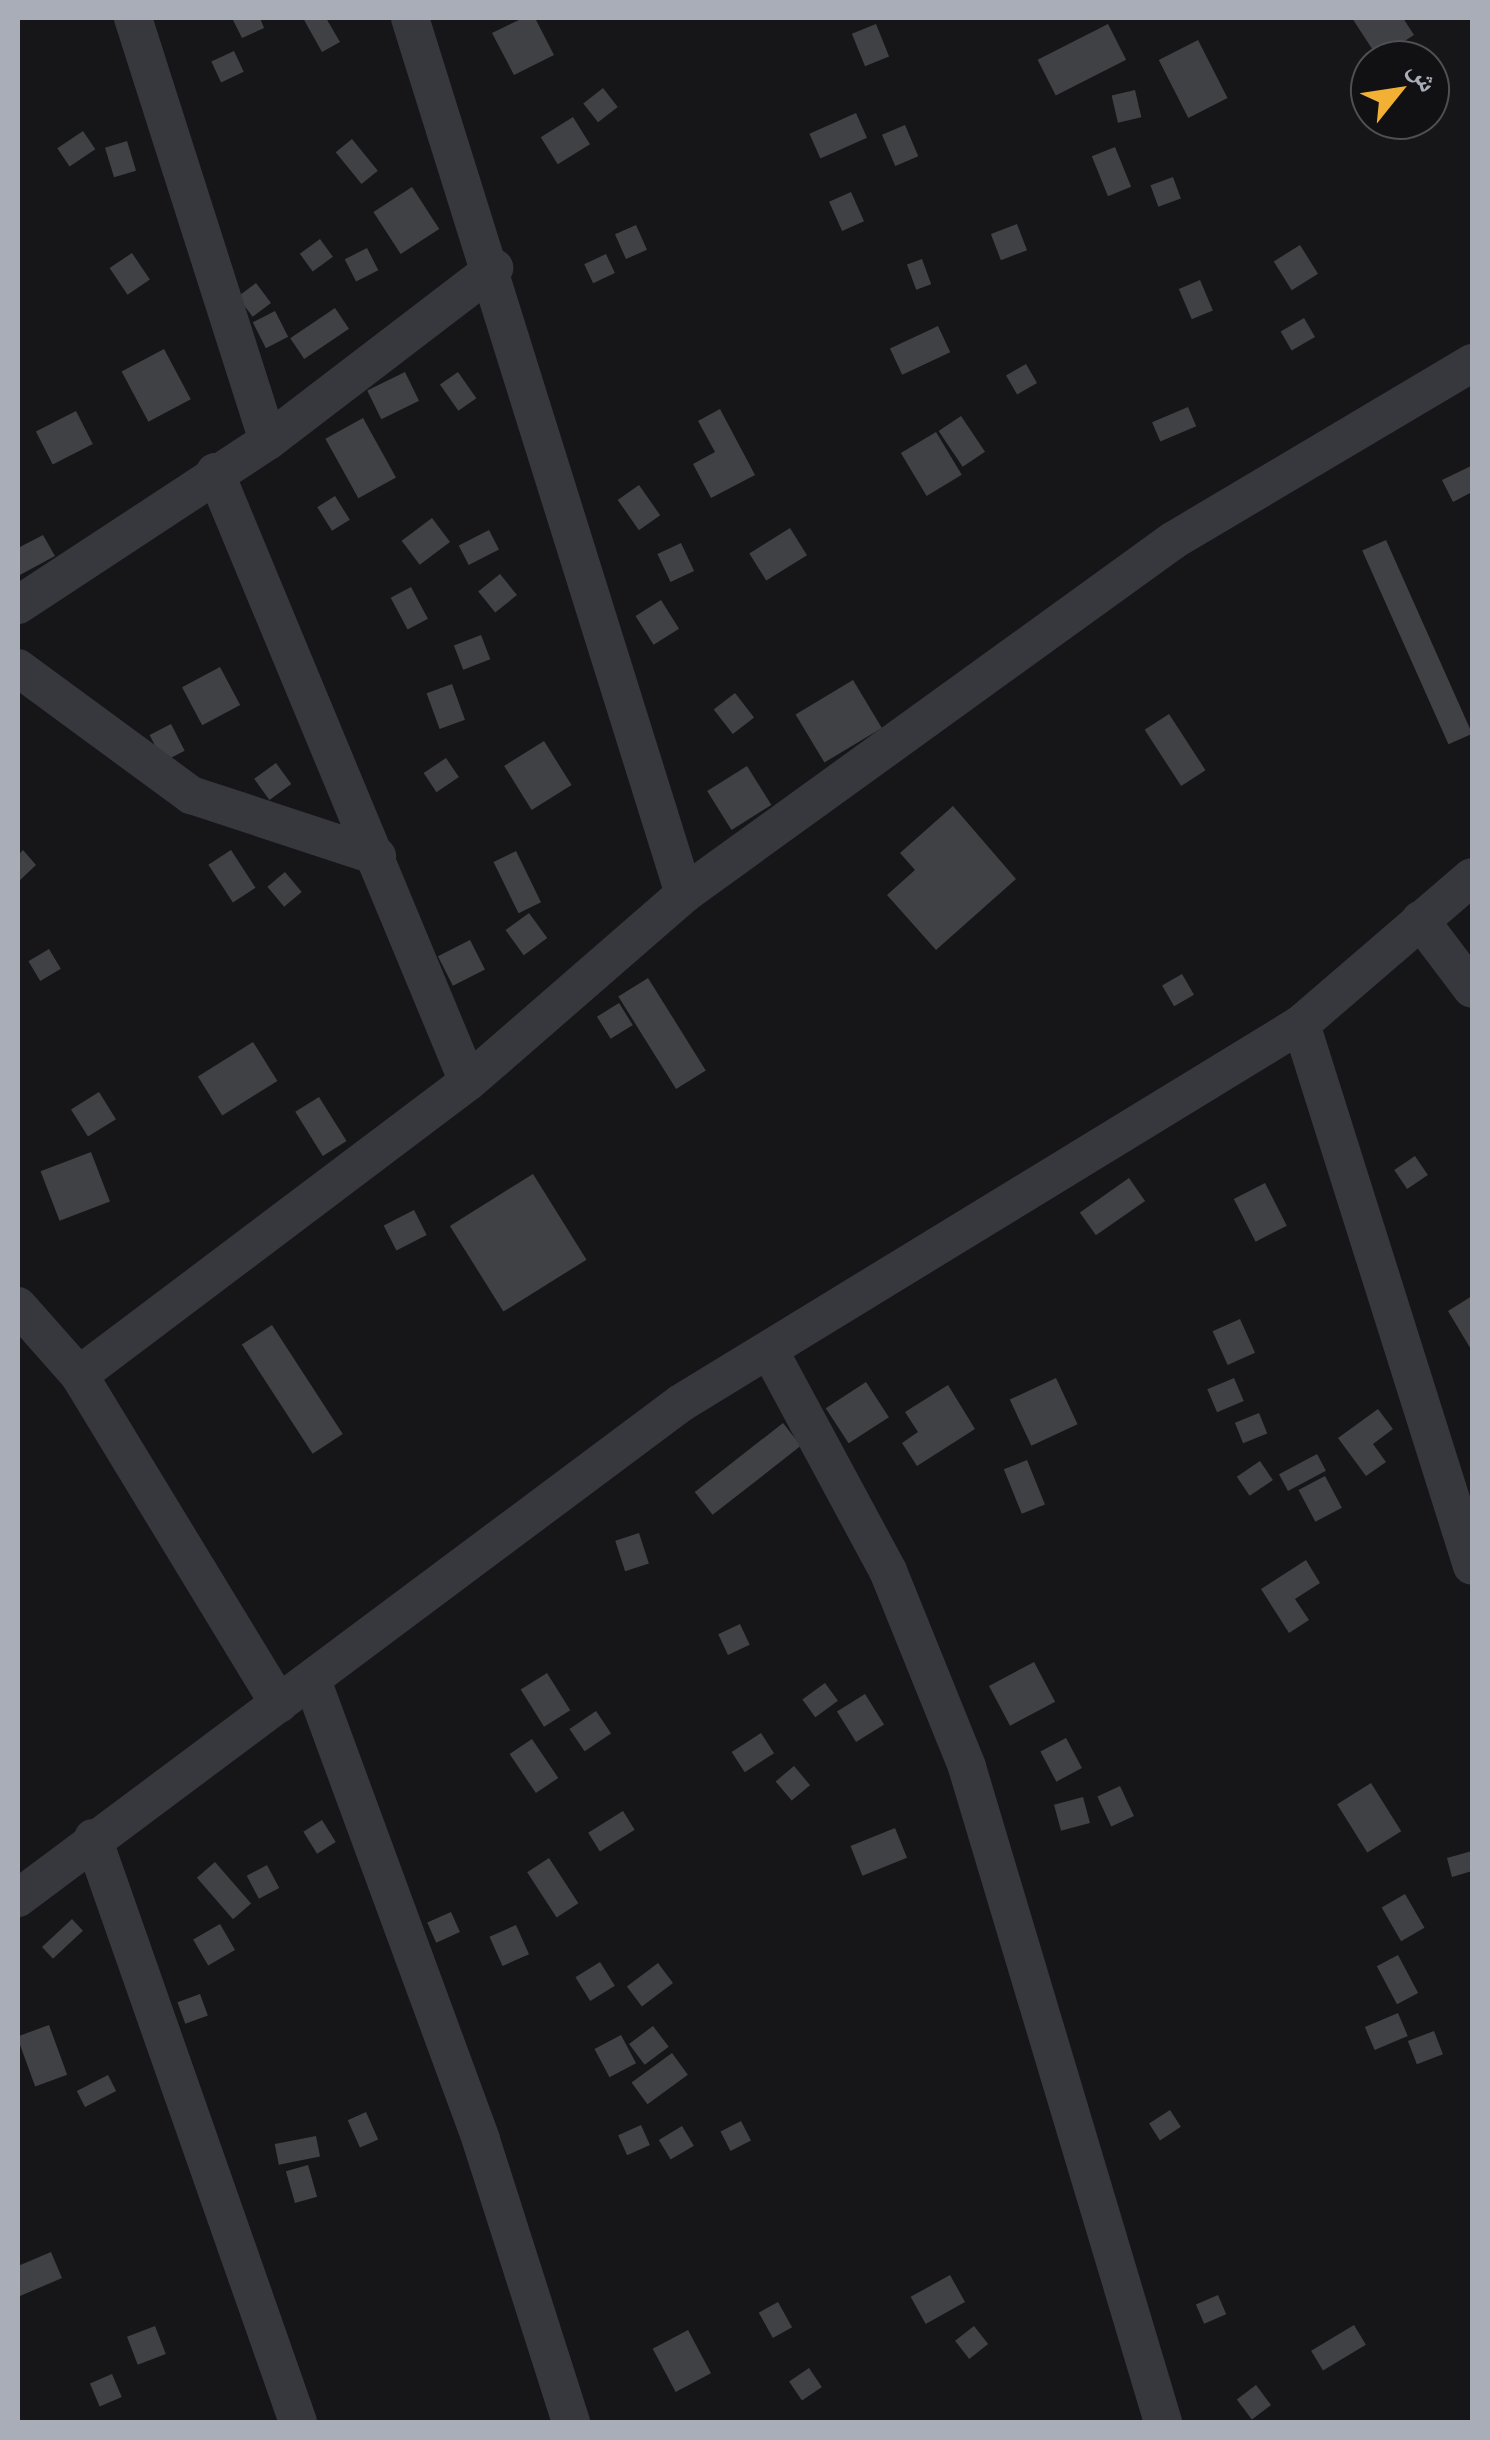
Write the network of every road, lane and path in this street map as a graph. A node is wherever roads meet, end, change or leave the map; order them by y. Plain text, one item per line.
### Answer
1 (133, 18) edge
2 (410, 18) edge
3 (494, 268) junction
4 (1472, 362) edge
5 (268, 441) junction
6 (215, 472) junction
7 (18, 604) edge
8 (18, 668) edge
9 (377, 856) junction
10 (1472, 877) edge
11 (684, 894) junction
12 (1420, 920) junction
13 (1472, 989) edge
14 (1301, 1024) junction
15 (468, 1082) junction
16 (18, 1306) edge
17 (769, 1350) junction
18 (79, 1375) junction
19 (1472, 1566) edge
20 (312, 1680) junction
21 (278, 1704) junction
22 (93, 1838) junction
23 (18, 1898) edge
24 (298, 2422) edge
25 (571, 2422) edge
26 (1162, 2422) edge

1 - 5 street
2 - 3 street
3 - 5 street
3 - 11 street
4 - 11 street
5 - 6 street
6 - 7 street
6 - 9 street
8 - 9 street
9 - 15 street
10 - 12 street
11 - 15 street
12 - 13 street
12 - 14 street
14 - 17 street
14 - 19 street
15 - 18 street
16 - 18 street
17 - 20 street
17 - 26 street
18 - 21 street
20 - 21 street
20 - 25 street
21 - 22 street
22 - 23 street
22 - 24 street

